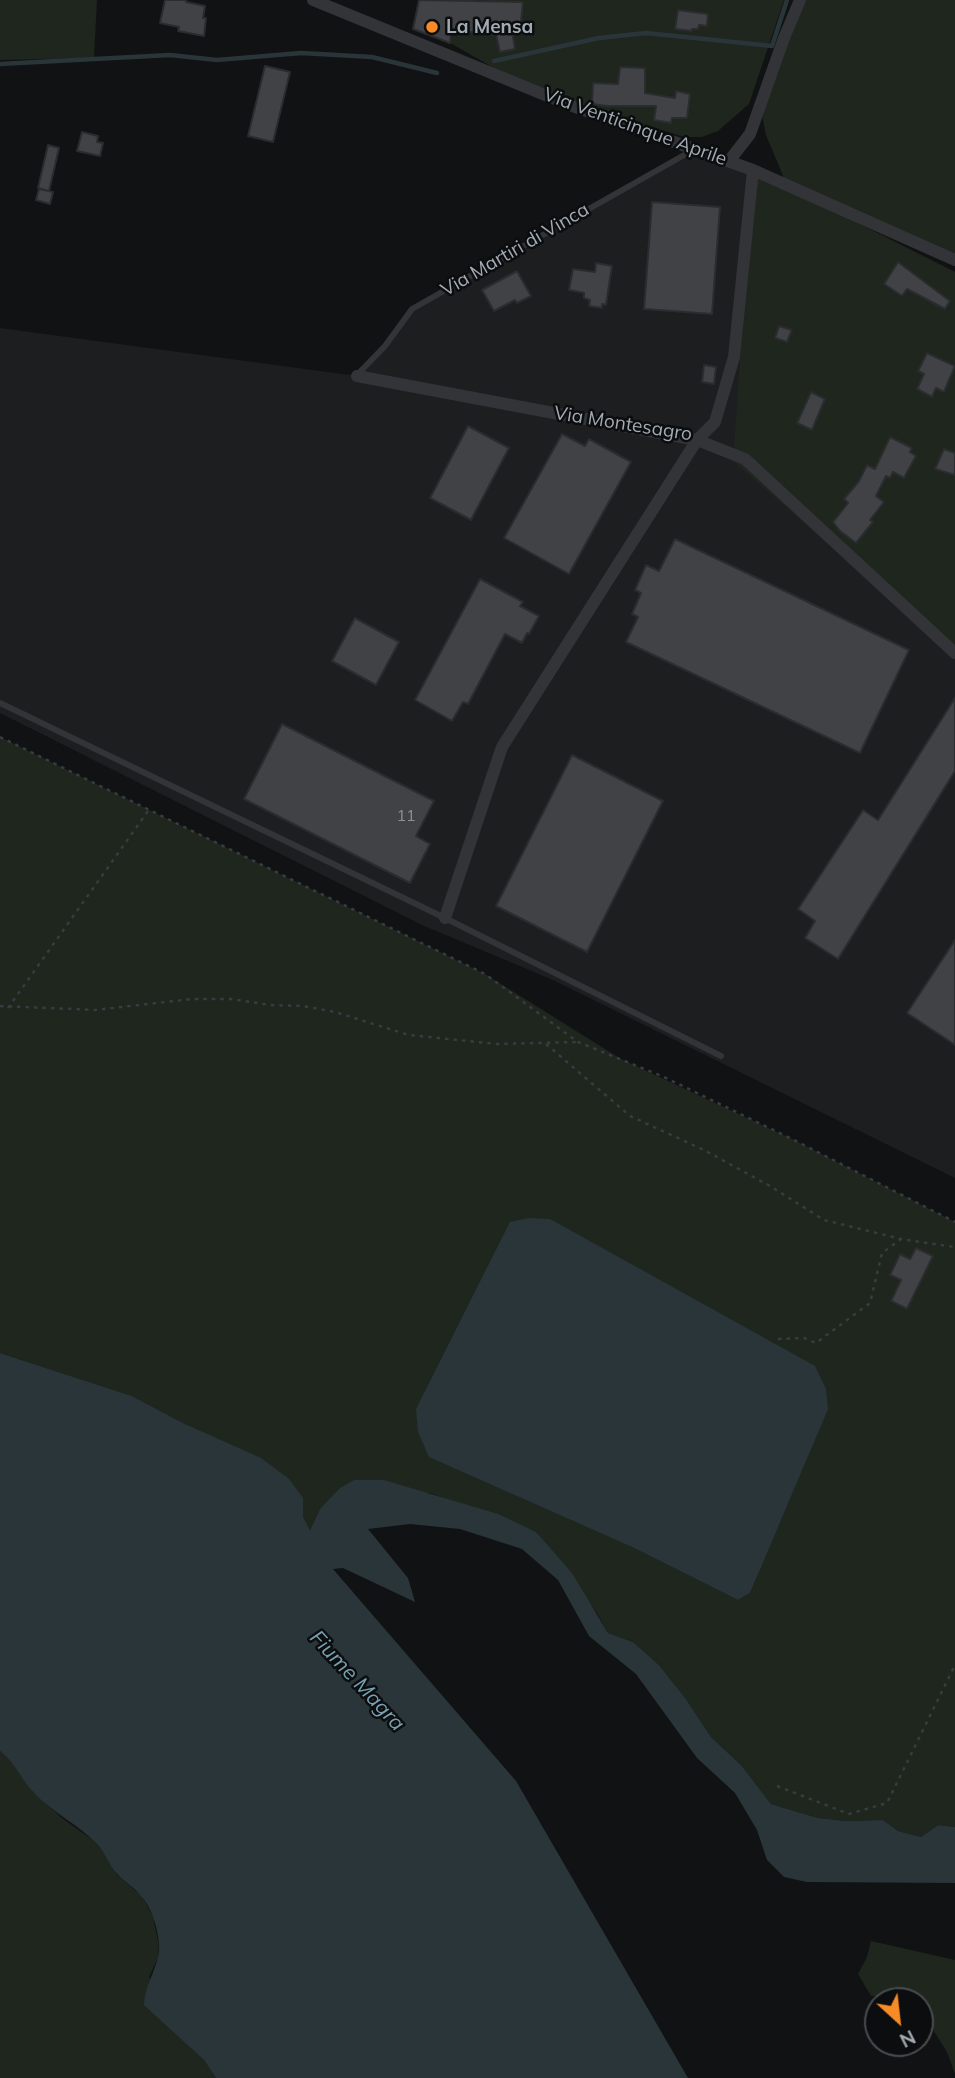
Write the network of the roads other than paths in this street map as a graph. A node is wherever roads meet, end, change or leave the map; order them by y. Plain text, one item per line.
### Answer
1 (313, 0) edge
2 (800, 0) edge
3 (695, 149) junction
4 (729, 161) junction
5 (752, 170) junction
6 (955, 260) edge
7 (357, 376) joint
8 (697, 440) junction
9 (955, 653) edge
10 (0, 704) edge
11 (445, 918) junction
12 (721, 1056) dead end

1 - 3 street, Via Venticinque Aprile
2 - 4 street
3 - 4 street, Via Venticinque Aprile
3 - 7 lane, Via Martiri di Vinca
4 - 5 street, Via Venticinque Aprile
5 - 6 street, Via Venticinque Aprile
5 - 8 street, Via Montesagro
7 - 8 street, Via Montesagro
8 - 9 street
8 - 11 street
10 - 11 lane
11 - 12 lane

